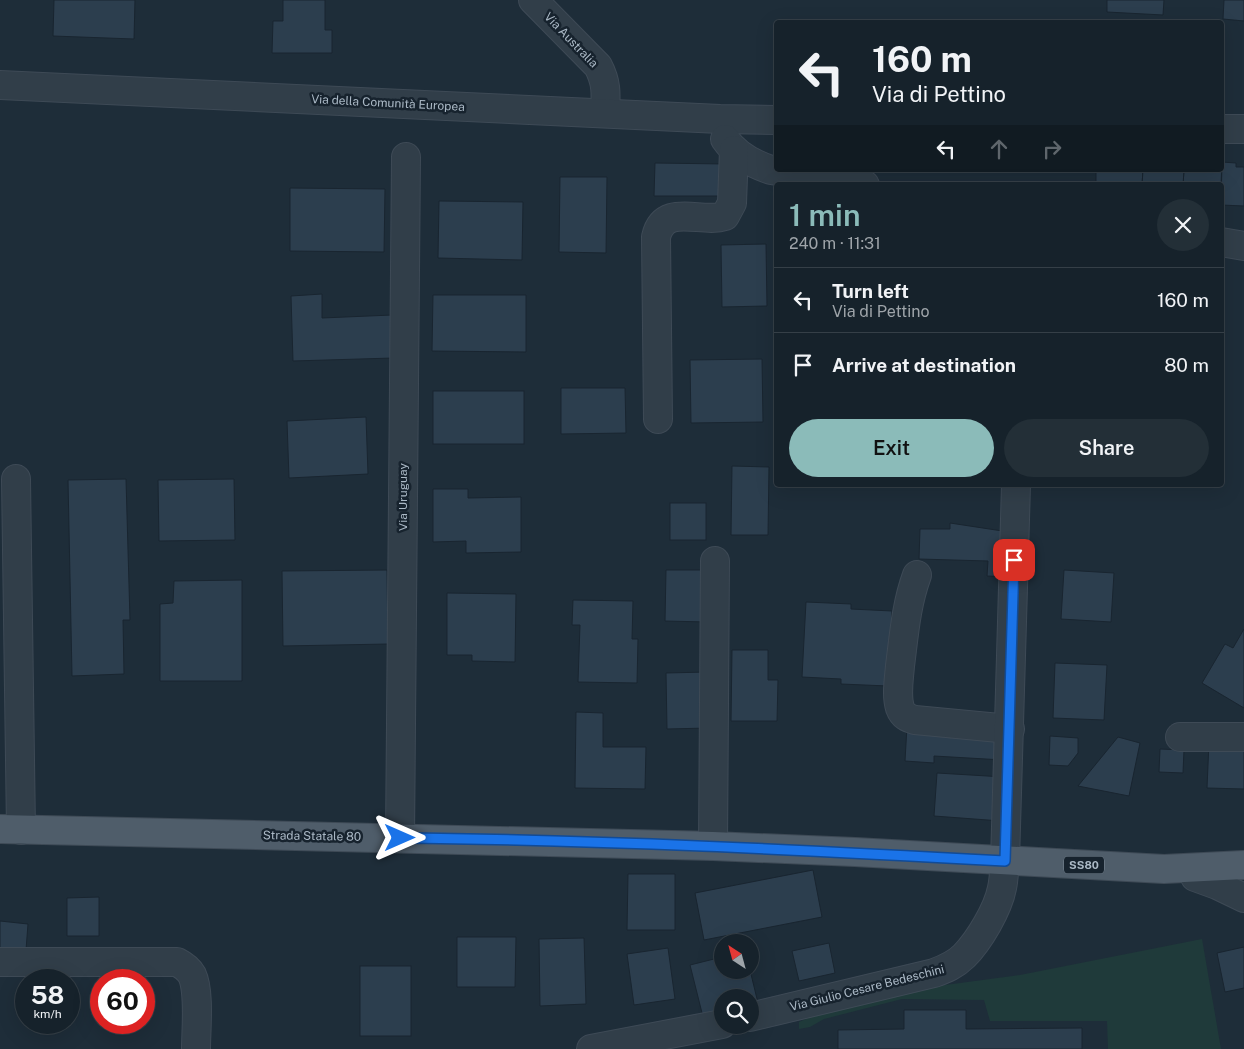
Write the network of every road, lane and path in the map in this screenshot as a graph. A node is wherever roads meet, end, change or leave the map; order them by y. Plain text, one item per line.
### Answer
1 (533, 0) edge
2 (0, 85) edge
3 (605, 113) junction
4 (720, 119) junction
5 (774, 120) edge
6 (1224, 129) edge
7 (1244, 129) edge
8 (734, 150) junction
9 (406, 157) dead end
10 (774, 170) edge
11 (784, 172) edge
12 (846, 182) edge
13 (1224, 243) edge
14 (1244, 246) edge
15 (658, 419) dead end
16 (16, 480) dead end
17 (1016, 487) edge
18 (715, 560) dead end
19 (917, 575) dead end
20 (1010, 729) junction
21 (1244, 737) edge
22 (1180, 738) dead end
23 (10, 829) edge
24 (400, 838) junction
25 (713, 846) junction
26 (1005, 861) junction
27 (1244, 865) edge
28 (1164, 870) junction
29 (1195, 877) junction
30 (1244, 884) edge
31 (1244, 898) edge
32 (0, 962) edge
33 (759, 1015) edge
34 (714, 1026) edge
35 (196, 1049) edge
36 (591, 1049) edge

1 - 3 street, Via Australia
2 - 3 street, Via della Comunità Europea
3 - 4 street, Via della Comunità Europea
4 - 5 street, Via della Comunità Europea
4 - 8 street
6 - 7 street
8 - 10 street
8 - 15 street
9 - 24 street, Via Uruguay
11 - 12 street
13 - 14 street
16 - 23 street
17 - 20 street, Via Giulio Cesare Bedeschini
18 - 25 street
19 - 20 street
20 - 26 street, Via Giulio Cesare Bedeschini
21 - 22 street
23 - 24 main road, Strada Statale 80 / SS80
24 - 25 main road, Strada Statale 80 / SS80
25 - 26 main road, Strada Statale 80 / SS80
26 - 28 main road, Strada Statale 80 / SS80
26 - 33 street, Via Giulio Cesare Bedeschini
27 - 28 main road, Strada Statale 80 / SS80
28 - 29 main road, Strada Statale 80 / SS80
29 - 30 main road, Strada Statale 80 / SS80
29 - 31 street
32 - 35 street
34 - 36 street

